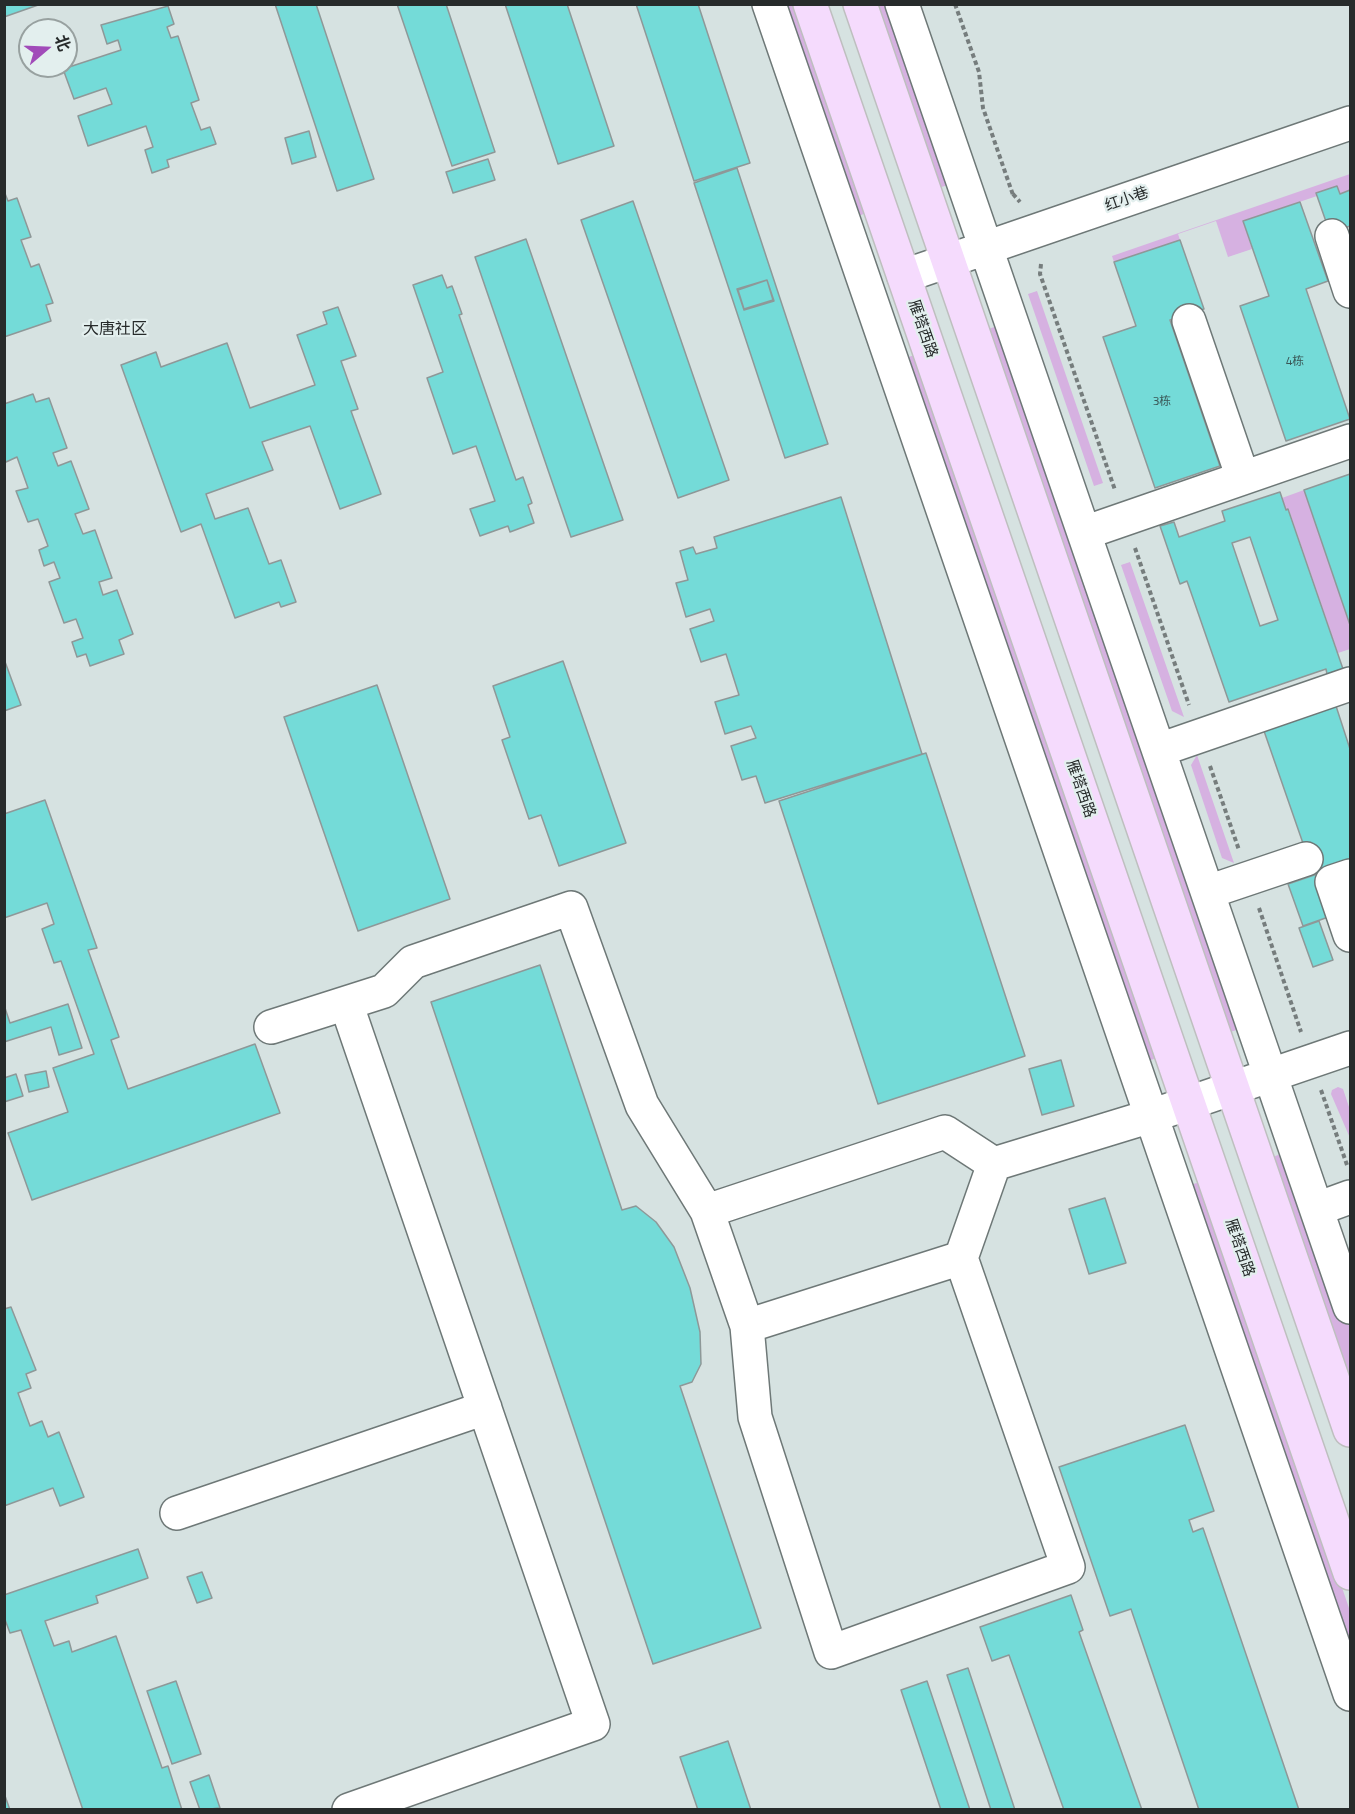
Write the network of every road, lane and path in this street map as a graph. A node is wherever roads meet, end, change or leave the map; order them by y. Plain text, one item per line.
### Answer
1 (769, 4) edge
2 (810, 4) edge
3 (860, 4) edge
4 (902, 4) edge
5 (955, 4) edge
6 (1350, 123) edge
7 (1332, 236) dead end
8 (1035, 247) junction
9 (986, 248) junction
10 (948, 261) junction
11 (1040, 274) junction
12 (904, 276) junction
13 (1350, 291) edge
14 (1189, 321) dead end
15 (1350, 441) edge
16 (1243, 478) junction
17 (1125, 519) junction
18 (1084, 533) junction
19 (1350, 684) edge
20 (1199, 736) junction
21 (1159, 750) junction
22 (1306, 859) dead end
23 (1350, 876) edge
24 (1248, 878) junction
25 (1208, 892) junction
26 (1350, 935) edge
27 (346, 1003) junction
28 (271, 1027) dead end
29 (1350, 1048) edge
30 (1311, 1061) junction
31 (1271, 1075) junction
32 (1233, 1088) junction
33 (1189, 1103) junction
34 (1151, 1116) junction
35 (994, 1164) junction
36 (1350, 1174) edge
37 (1350, 1197) edge
38 (1317, 1209) junction
39 (706, 1211) junction
40 (961, 1258) junction
41 (1350, 1307) edge
42 (747, 1326) junction
43 (484, 1408) junction
44 (1350, 1430) edge
45 (177, 1513) dead end
46 (1350, 1573) edge
47 (1350, 1694) edge
48 (349, 1809) edge

1 - 34 street
2 - 12 main road, 雁塔西路
3 - 10 main road
4 - 9 street
5 - 8 path
6 - 8 street, 红小巷
7 - 13 street
8 - 9 street, 红小巷
8 - 11 path
8 - 11 path
9 - 10 street, 红小巷
9 - 18 street
10 - 12 street, 红小巷
10 - 32 main road
11 - 17 path
12 - 33 main road, 雁塔西路
14 - 16 street
15 - 16 street
16 - 17 street
17 - 18 street
17 - 20 path
18 - 21 street
19 - 20 street
20 - 21 street
20 - 24 path
21 - 25 street
22 - 24 street
23 - 26 street
24 - 25 street
24 - 30 path
25 - 31 street
27 - 28 street
27 - 39 street
27 - 43 street
29 - 30 street
30 - 31 street
30 - 36 path
31 - 32 street
31 - 38 street
32 - 33 street
32 - 44 main road
33 - 34 street
33 - 46 main road, 雁塔西路
34 - 35 street
34 - 47 street
35 - 39 street
35 - 40 street
37 - 38 street
38 - 41 street
39 - 42 street
40 - 42 street
40 - 42 street
43 - 45 street
43 - 48 street

